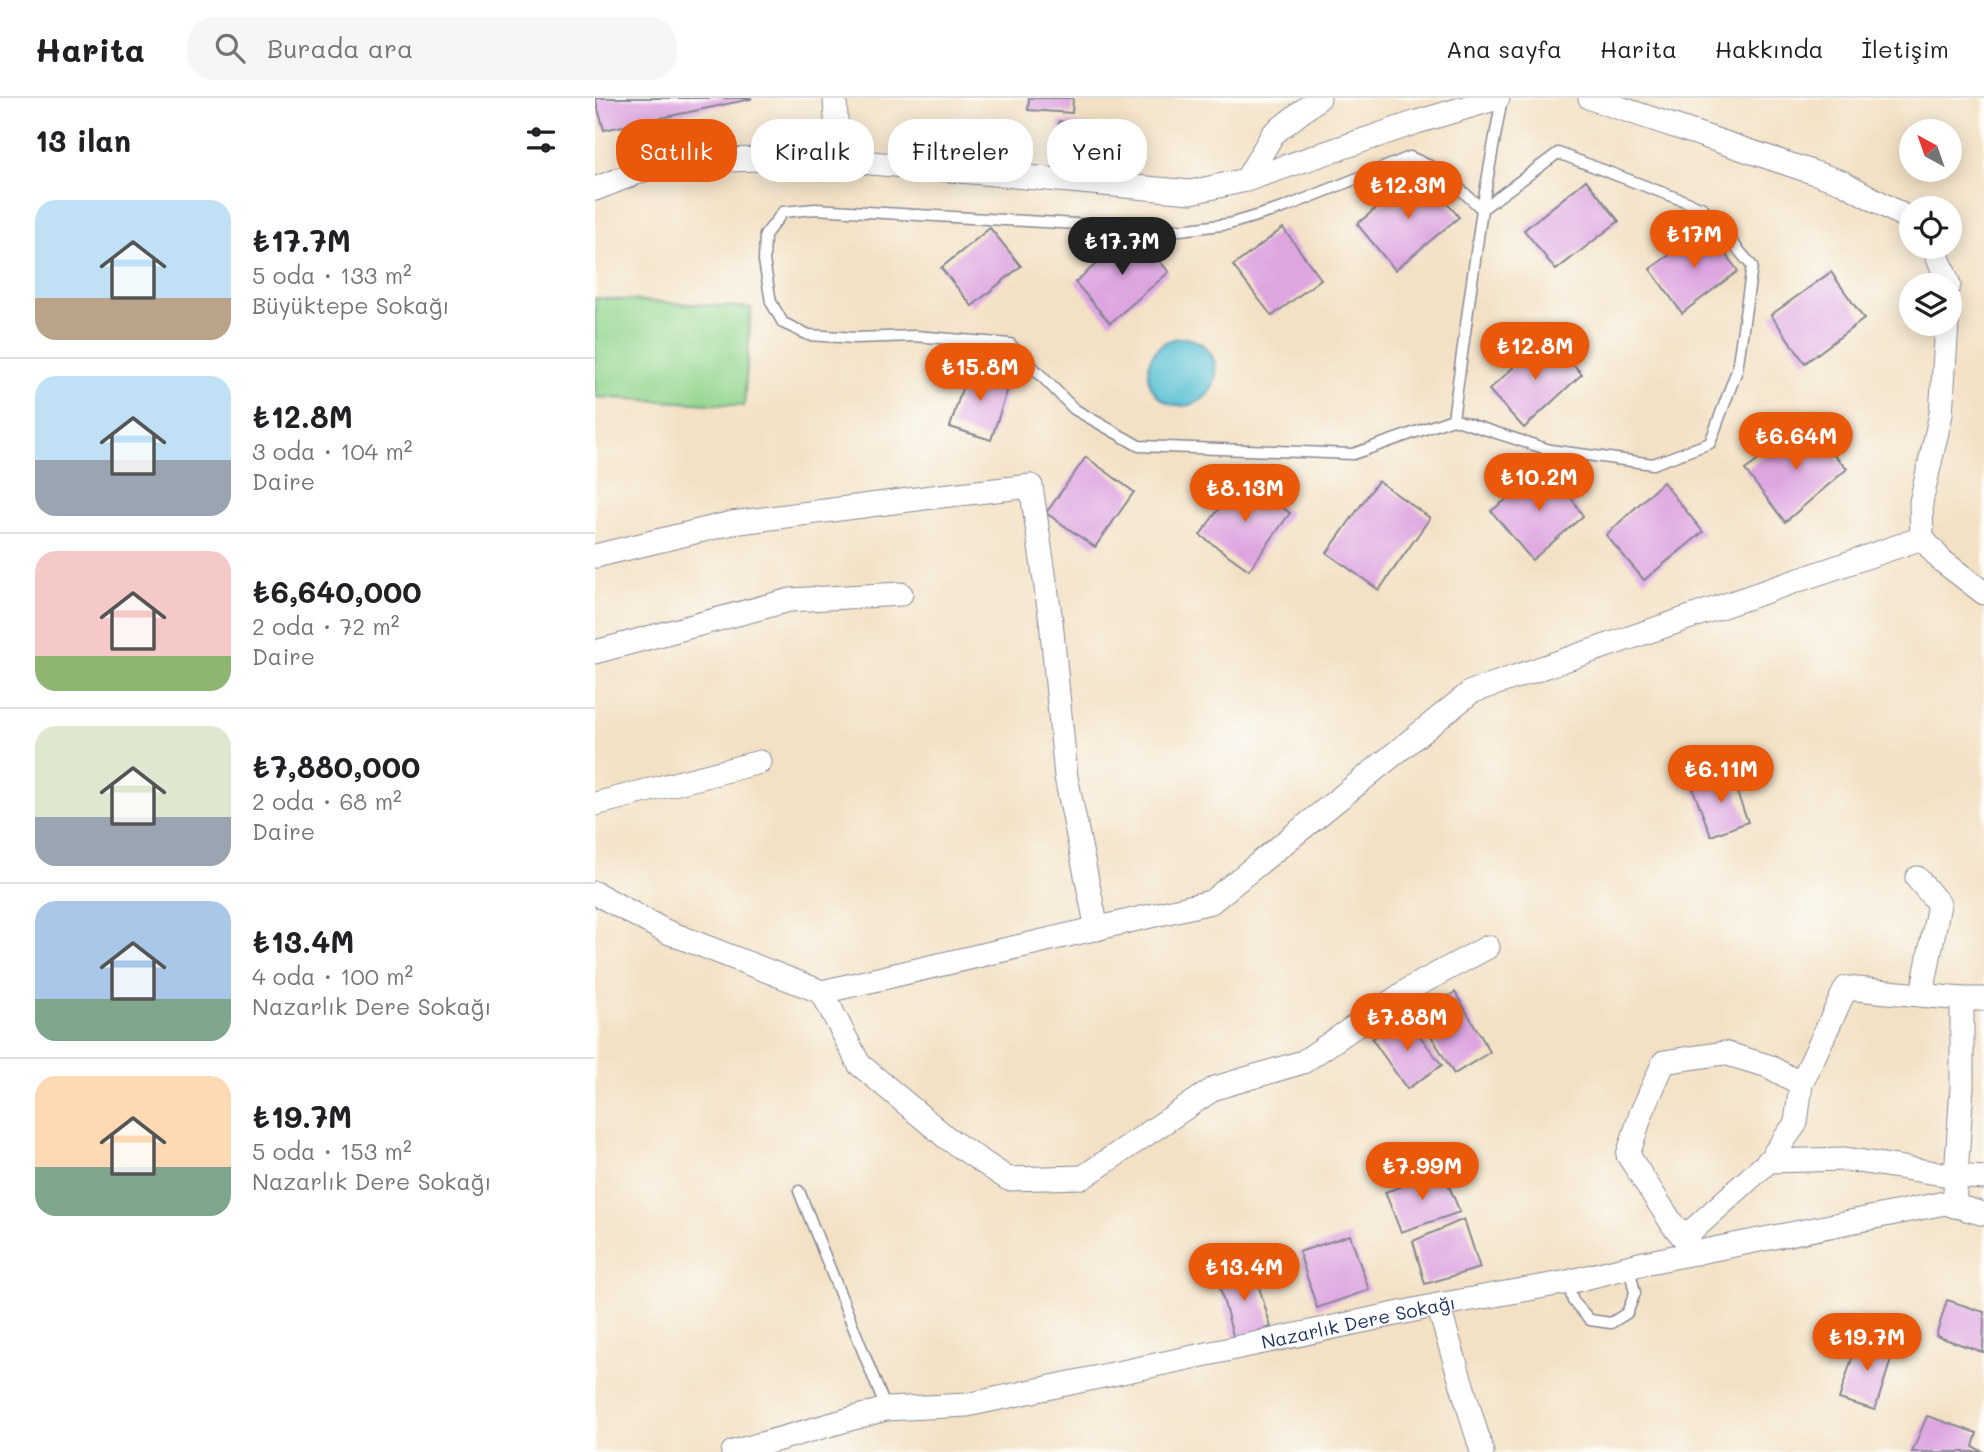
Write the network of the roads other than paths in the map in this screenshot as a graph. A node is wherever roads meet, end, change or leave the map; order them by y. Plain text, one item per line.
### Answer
1 (835, 98) edge
2 (1319, 98) edge
3 (1501, 98) edge
4 (1590, 98) edge
5 (836, 119) edge
6 (751, 159) edge
7 (874, 163) edge
8 (1246, 180) junction
9 (595, 189) edge
10 (1482, 209) junction
11 (1899, 213) edge
12 (1946, 336) edge
13 (1453, 419) junction
14 (1922, 538) junction
15 (595, 556) edge
16 (1984, 593) edge
17 (901, 594) dead end
18 (595, 652) edge
19 (760, 762) dead end
20 (595, 803) edge
21 (1917, 878) dead end
22 (595, 893) edge
23 (1097, 929) junction
24 (1488, 947) dead end
25 (822, 992) junction
26 (1922, 994) junction
27 (1973, 999) edge
28 (1801, 1084) junction
29 (1769, 1161) junction
30 (1956, 1176) junction
31 (1984, 1178) edge
32 (799, 1191) dead end
33 (1954, 1206) junction
34 (1984, 1214) edge
35 (1691, 1245) junction
36 (1629, 1267) junction
37 (1568, 1282) junction
38 (1438, 1305) junction
39 (886, 1409) junction
40 (733, 1452) edge
41 (1482, 1452) edge

1 - 5 street
2 - 8 street
3 - 8 street
3 - 10 lane
4 - 11 street
6 - 9 street
7 - 8 street
10 - 13 lane
10 - 13 lane
10 - 13 lane
12 - 14 street
14 - 16 street
14 - 23 street
15 - 23 street
17 - 18 street
19 - 20 street
21 - 26 street
22 - 25 street
23 - 25 street
24 - 25 street
26 - 27 street
26 - 28 street
27 - 30 street
28 - 29 street
28 - 35 street
29 - 30 street
29 - 35 street
30 - 31 street
30 - 33 street
32 - 39 lane
33 - 34 street, Nazarlık Dere Sokağı
33 - 35 street, Nazarlık Dere Sokağı
35 - 36 street, Nazarlık Dere Sokağı
36 - 37 street, Nazarlık Dere Sokağı
36 - 37 lane
37 - 38 street, Nazarlık Dere Sokağı
38 - 39 street, Nazarlık Dere Sokağı
38 - 41 street
39 - 40 street, Nazarlık Dere Sokağı

